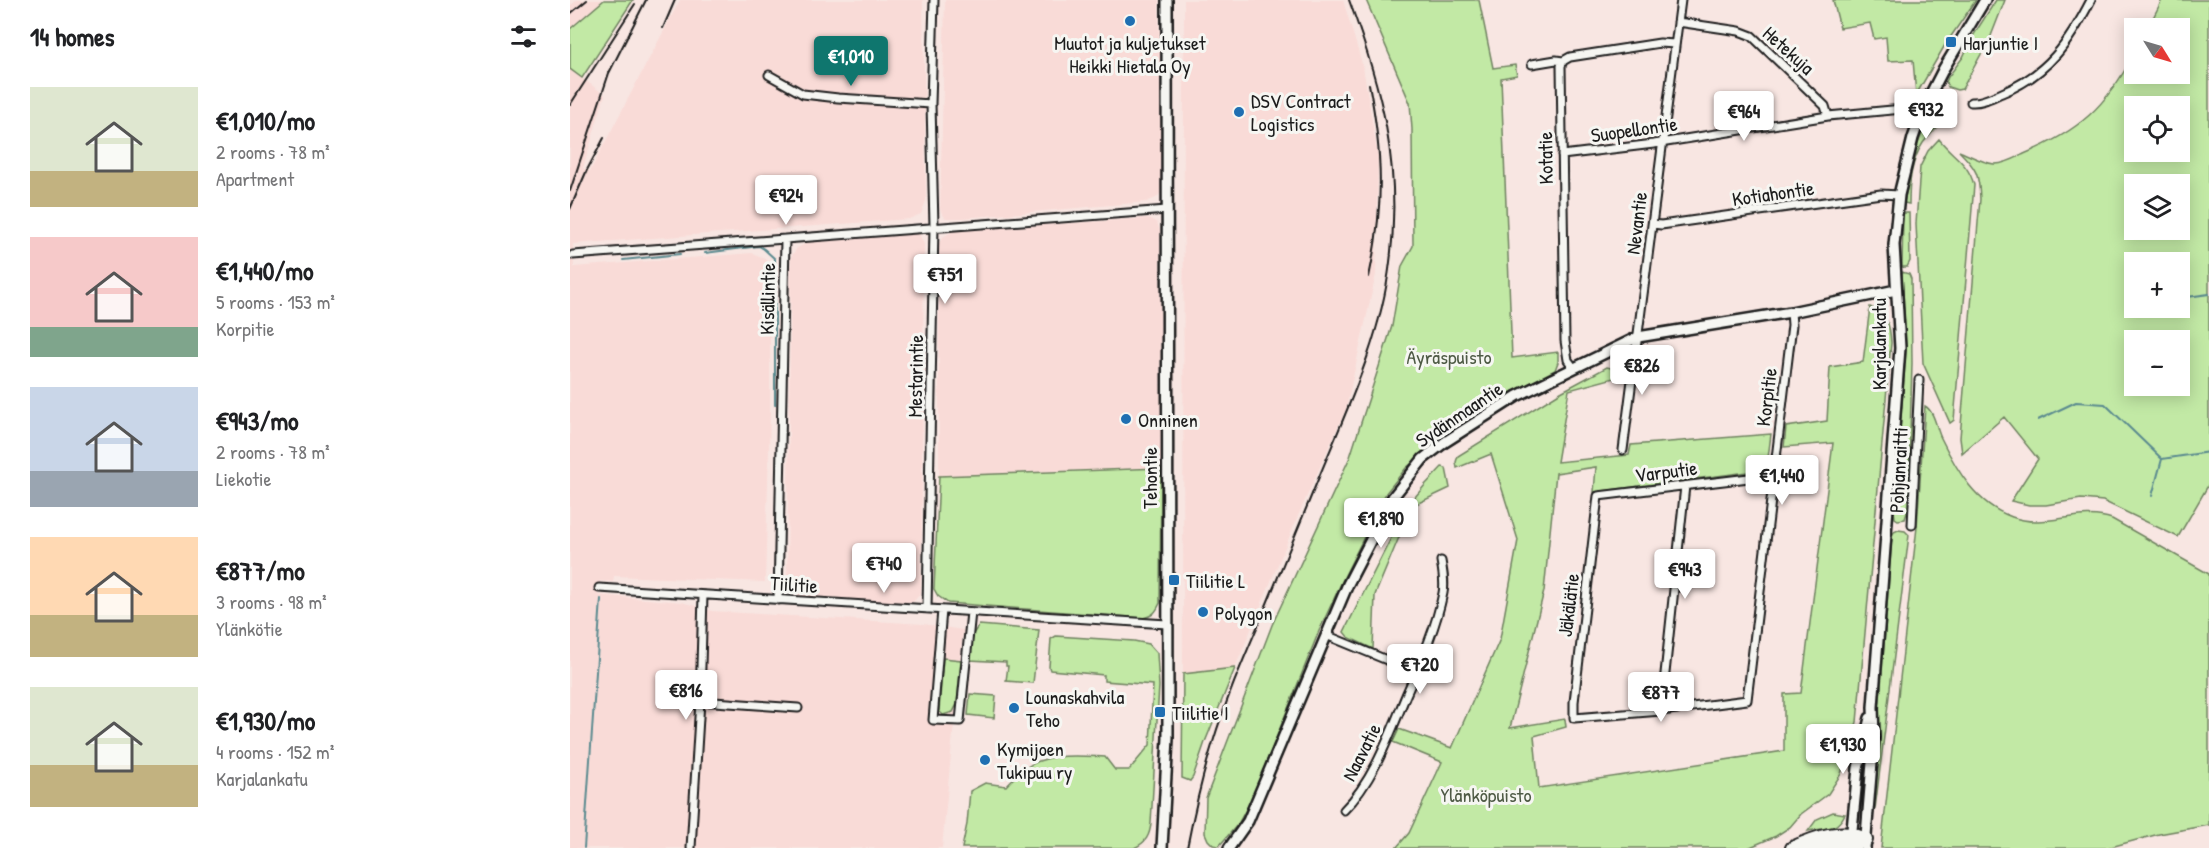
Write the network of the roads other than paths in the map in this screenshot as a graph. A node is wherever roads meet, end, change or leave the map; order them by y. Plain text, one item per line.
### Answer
1 (934, 0) edge
2 (1167, 0) edge
3 (1681, 0) edge
4 (1985, 0) edge
5 (2091, 0) edge
6 (1678, 22) junction
7 (1675, 44) junction
8 (1563, 61) junction
9 (1532, 64) dead end
10 (769, 75) dead end
11 (1971, 102) dead end
12 (932, 104) junction
13 (1924, 107) junction
14 (1828, 116) junction
15 (1663, 141) junction
16 (1562, 155) junction
17 (1899, 195) junction
18 (1167, 210) junction
19 (1653, 224) junction
20 (934, 226) junction
21 (785, 239) junction
22 (573, 255) dead end
23 (1896, 290) junction
24 (1791, 312) junction
25 (1638, 337) junction
26 (1574, 368) junction
27 (1919, 380) dead end
28 (1623, 450) dead end
29 (1774, 475) junction
30 (1685, 486) junction
31 (1598, 496) joint
32 (1912, 525) dead end
33 (1441, 561) dead end
34 (599, 588) dead end
35 (703, 595) junction
36 (778, 600) junction
37 (927, 609) junction
38 (942, 610) junction
39 (971, 612) junction
40 (1167, 624) junction
41 (1326, 635) junction
42 (1416, 672) junction
43 (700, 701) junction
44 (1873, 707) junction
45 (798, 708) dead end
46 (1661, 711) junction
47 (1344, 810) dead end
48 (1851, 842) edge
49 (1865, 844) edge
50 (691, 848) edge
51 (1162, 848) edge
52 (1229, 848) edge
53 (1792, 848) edge
54 (1798, 848) edge

1 - 12 street, Mestarintie
2 - 18 street, Tehontie
3 - 6 street, Nevantie
4 - 13 street, Karjalankatu
5 - 11 street
6 - 7 street, Nevantie
6 - 14 street, Hetekuja
7 - 8 street
7 - 15 street, Nevantie
8 - 9 street
8 - 16 street, Kotatie
10 - 12 street
12 - 20 street, Mestarintie
13 - 14 street, Suopellontie
13 - 17 street, Karjalankatu
14 - 15 street, Suopellontie
15 - 16 street, Suopellontie
15 - 19 street, Nevantie
16 - 26 street, Kotatie
17 - 19 street, Kotiahontie
17 - 23 street, Karjalankatu
18 - 20 street, Kisällintie
18 - 40 street, Tehontie
19 - 25 street, Nevantie
20 - 21 street, Kisällintie
20 - 37 street, Mestarintie
21 - 22 street
21 - 36 street, Kisällintie
23 - 24 street, Sydänmaantie
23 - 44 street, Karjalankatu
24 - 25 street, Sydänmaantie
24 - 29 street, Korpitie
25 - 26 street, Sydänmaantie
25 - 28 street, Nevantie
26 - 41 street, Sydänmaantie
27 - 32 street, Pohjanraitti
29 - 30 street, Varputie
29 - 46 street, Korpitie
30 - 31 street, Varputie
30 - 46 street
31 - 46 street, Jäkälätie
33 - 42 street, Naavatie
34 - 35 street, Tiilitie
35 - 36 street, Tiilitie
35 - 43 street
36 - 37 street, Tiilitie
37 - 38 street, Tiilitie
38 - 39 street, Tiilitie
38 - 39 street
39 - 40 street, Tiilitie
40 - 51 street, Tehontie
41 - 42 street
41 - 52 street, Sydänmaantie
42 - 47 street, Naavatie
43 - 45 street
43 - 50 street
44 - 48 street, Karjalankatu
44 - 49 street, Karjalankatu
48 - 49 highway
48 - 53 highway
48 - 54 highway

